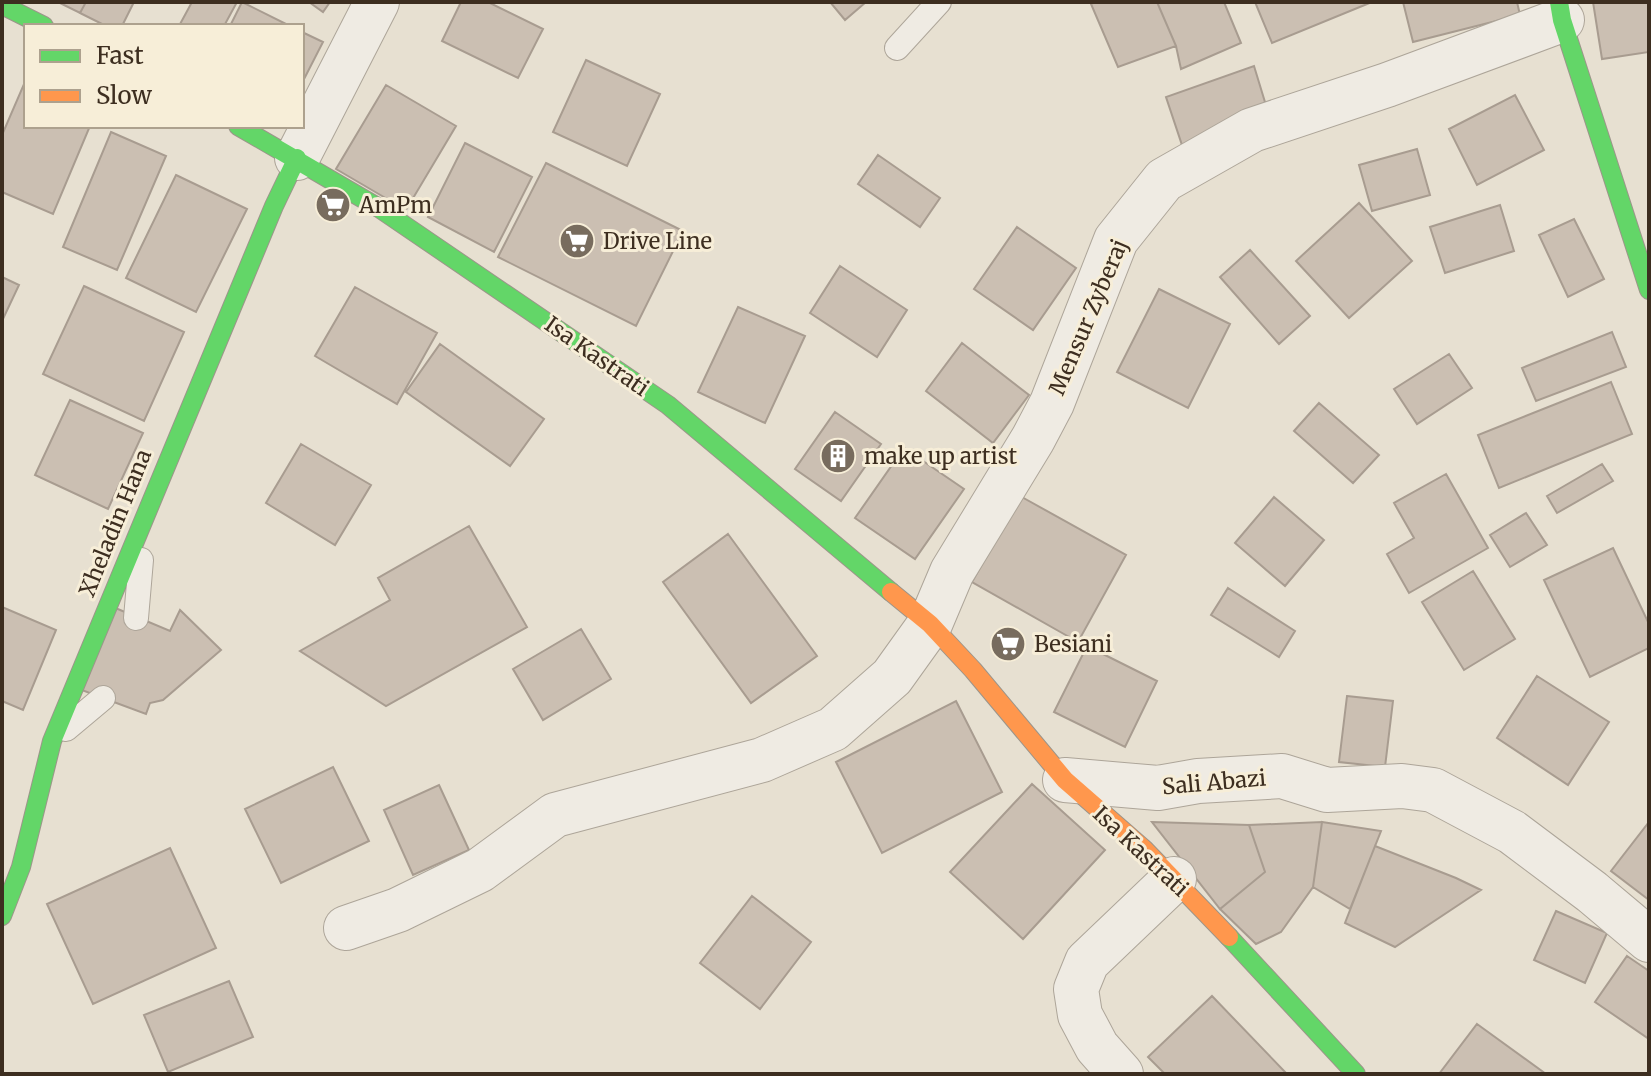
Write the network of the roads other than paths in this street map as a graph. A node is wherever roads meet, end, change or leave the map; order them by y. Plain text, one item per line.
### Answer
1 (377, 2) edge
2 (939, 2) edge
3 (2, 5) edge
4 (1560, 11) edge
5 (40, 24) edge
6 (897, 48) dead end
7 (242, 128) edge
8 (297, 158) junction
9 (1649, 290) edge
10 (145, 511) junction
11 (136, 618) dead end
12 (930, 624) junction
13 (103, 698) dead end
14 (52, 741) junction
15 (1065, 780) junction
16 (1174, 879) junction
17 (2, 916) edge
18 (346, 928) dead end
19 (1649, 940) edge
20 (1121, 1074) edge
21 (1356, 1074) edge

1 - 8 street
2 - 6 lane
3 - 5 street
4 - 9 street
4 - 12 street, Mensur Zyberaj
7 - 8 street, Isa Kastrati
8 - 10 street, Xheladin Hana
8 - 12 street, Isa Kastrati
10 - 11 lane
10 - 14 street, Xheladin Hana
12 - 15 street, Isa Kastrati
12 - 18 street
13 - 14 lane
14 - 17 street, Xheladin Hana
15 - 16 street, Isa Kastrati
15 - 19 street, Sali Abazi
16 - 20 street
16 - 21 street, Isa Kastrati

